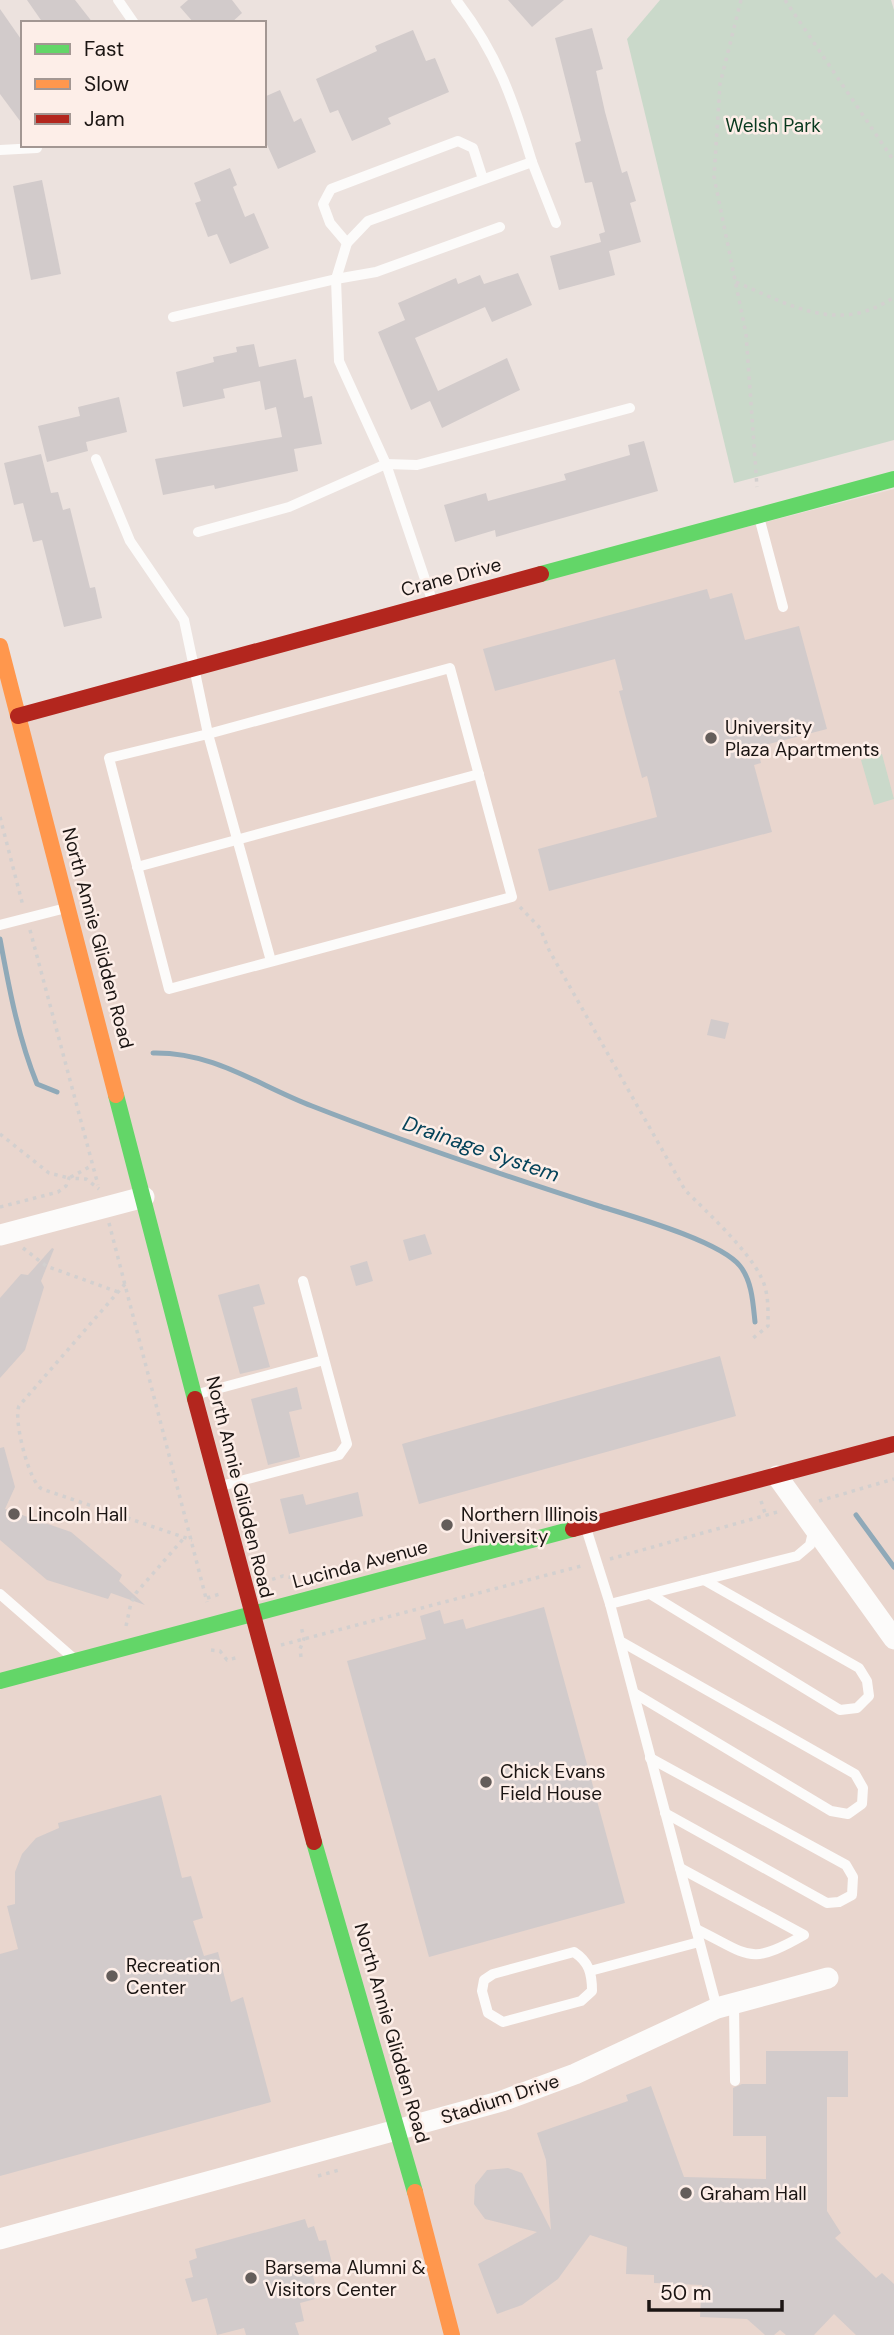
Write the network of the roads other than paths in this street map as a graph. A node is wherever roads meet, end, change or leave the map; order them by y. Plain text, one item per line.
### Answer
1 (117, 0) edge
2 (456, 0) edge
3 (133, 21) edge
4 (37, 148) dead end
5 (0, 150) edge
6 (532, 162) junction
7 (483, 179) junction
8 (556, 223) dead end
9 (500, 227) dead end
10 (346, 243) junction
11 (336, 279) junction
12 (173, 317) dead end
13 (630, 408) dead end
14 (96, 459) dead end
15 (386, 464) junction
16 (894, 479) edge
17 (759, 517) junction
18 (198, 531) dead end
19 (433, 603) junction
20 (783, 607) dead end
21 (0, 646) edge
22 (192, 667) junction
23 (18, 716) junction
24 (208, 734) junction
25 (479, 774) junction
26 (237, 840) junction
27 (137, 867) junction
28 (68, 907) junction
29 (0, 925) edge
30 (271, 961) junction
31 (144, 1197) junction
32 (8, 1239) edge
33 (303, 1281) dead end
34 (324, 1360) junction
35 (195, 1395) junction
36 (894, 1444) edge
37 (777, 1476) junction
38 (219, 1487) junction
39 (585, 1526) junction
40 (814, 1528) junction
41 (704, 1580) junction
42 (0, 1594) edge
43 (650, 1594) junction
44 (610, 1604) junction
45 (251, 1614) junction
46 (894, 1639) edge
47 (620, 1641) junction
48 (76, 1661) junction
49 (0, 1681) edge
50 (634, 1693) junction
51 (650, 1758) junction
52 (665, 1813) junction
53 (680, 1868) junction
54 (696, 1929) junction
55 (699, 1942) junction
56 (590, 1971) junction
57 (828, 1978) dead end
58 (725, 2006) junction
59 (735, 2081) dead end
60 (399, 2130) junction
61 (0, 2239) edge
62 (452, 2335) edge

1 - 3 lane
2 - 6 lane
4 - 5 lane
6 - 7 lane
6 - 8 lane
7 - 10 lane
7 - 10 lane
9 - 11 lane
10 - 11 lane
11 - 12 lane
11 - 15 lane
13 - 15 lane
14 - 22 lane
15 - 18 lane
15 - 19 lane
16 - 17 street, Crane Drive
17 - 19 street, Crane Drive
17 - 20 lane
19 - 22 street, Crane Drive
21 - 23 street, North Annie Glidden Road
22 - 23 street, Crane Drive
22 - 24 lane
23 - 28 street, North Annie Glidden Road
24 - 25 lane
24 - 26 lane
24 - 27 lane
25 - 26 lane
25 - 30 lane
26 - 27 lane
26 - 30 lane
27 - 30 lane
28 - 29 lane
28 - 31 street, North Annie Glidden Road
31 - 32 street
31 - 35 street, North Annie Glidden Road
33 - 34 lane
34 - 35 lane
34 - 38 lane
35 - 38 street, North Annie Glidden Road
36 - 37 street, Lucinda Avenue
37 - 39 street, Lucinda Avenue
37 - 40 street
38 - 45 street, North Annie Glidden Road
39 - 44 lane
39 - 45 street, Lucinda Avenue
40 - 41 lane
40 - 46 street
41 - 43 lane
41 - 43 lane
42 - 48 lane
43 - 44 lane
44 - 47 lane
45 - 48 street, Lucinda Avenue
45 - 60 street, North Annie Glidden Road
47 - 50 lane
47 - 50 lane
48 - 49 street, Lucinda Avenue
50 - 51 lane
51 - 52 lane
51 - 52 lane
52 - 53 lane
53 - 54 lane
53 - 54 lane
54 - 55 lane
55 - 56 lane
55 - 58 lane
56 - 56 lane
57 - 58 street, Stadium Drive
58 - 59 lane
58 - 60 street, Stadium Drive
60 - 61 street, Stadium Drive
60 - 62 street, North Annie Glidden Road

